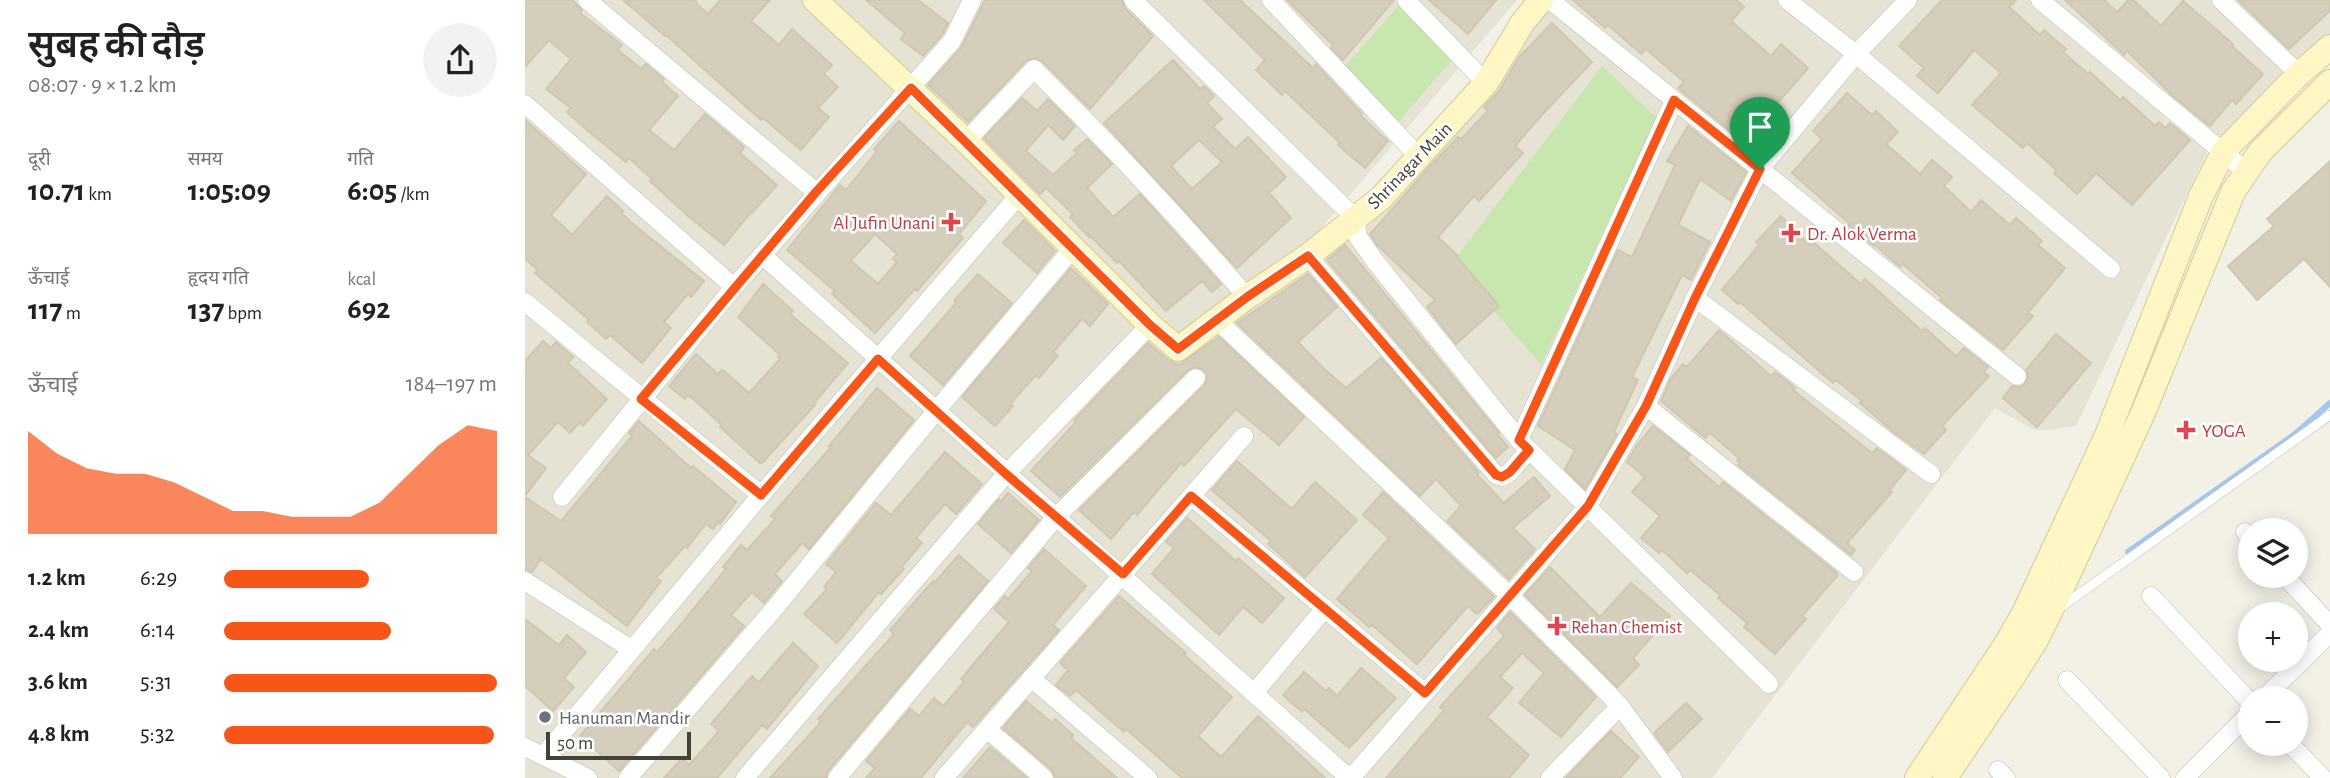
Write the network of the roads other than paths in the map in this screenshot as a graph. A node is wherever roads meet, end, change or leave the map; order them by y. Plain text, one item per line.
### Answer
1 (587, 0) edge
2 (815, 0) edge
3 (972, 0) edge
4 (1133, 0) edge
5 (1271, 0) edge
6 (1406, 0) edge
7 (1541, 0) edge
8 (1550, 0) edge
9 (1787, 0) edge
10 (1908, 0) edge
11 (2040, 0) edge
12 (2221, 0) edge
13 (2330, 47) edge
14 (1856, 54) junction
15 (2299, 74) junction
16 (2330, 82) edge
17 (1486, 83) junction
18 (911, 88) junction
19 (1674, 100) junction
20 (525, 104) edge
21 (965, 141) junction
22 (2224, 151) junction
23 (1419, 157) junction
24 (1760, 169) junction
25 (2247, 172) junction
26 (816, 192) junction
27 (1019, 195) junction
28 (1355, 218) junction
29 (1073, 248) junction
30 (762, 255) junction
31 (1308, 256) junction
32 (2111, 269) dead end
33 (734, 287) junction
34 (1247, 297) junction
35 (1695, 298) junction
36 (525, 302) edge
37 (1217, 320) junction
38 (1150, 325) junction
39 (878, 359) junction
40 (2017, 376) dead end
41 (1196, 379) dead end
42 (641, 399) junction
43 (1646, 406) junction
44 (936, 411) junction
45 (2330, 415) edge
46 (1244, 436) dead end
47 (1524, 445) junction
48 (1006, 474) junction
49 (1931, 474) dead end
50 (761, 495) junction
51 (1191, 496) junction
52 (562, 497) dead end
53 (1588, 506) junction
54 (1056, 517) junction
55 (1854, 572) dead end
56 (1123, 574) junction
57 (525, 581) edge
58 (2296, 588) edge
59 (1510, 596) junction
60 (2151, 596) dead end
61 (1325, 608) junction
62 (2048, 616) junction
63 (2330, 625) edge
64 (2330, 633) edge
65 (2025, 635) junction
66 (631, 649) junction
67 (1031, 678) junction
68 (2067, 680) dead end
69 (1769, 684) dead end
70 (2276, 686) edge
71 (2238, 689) edge
72 (1254, 693) junction
73 (1425, 693) junction
74 (1620, 706) junction
75 (2238, 725) edge
76 (987, 729) junction
77 (525, 747) edge
78 (544, 755) junction
79 (2302, 756) edge
80 (588, 778) edge
81 (628, 778) edge
82 (745, 778) edge
83 (837, 778) edge
84 (944, 778) edge
85 (1044, 778) edge
86 (1148, 778) edge
87 (1350, 778) edge
88 (1550, 778) edge
89 (1673, 778) edge
90 (1917, 778) edge
91 (1945, 778) edge
92 (2161, 778) edge
93 (2185, 778) edge
94 (2323, 778) edge

1 - 26 street
2 - 18 main road, Shrinagar Main
3 - 18 street
4 - 28 street
5 - 23 street
6 - 17 street
7 - 17 main road, Shrinagar Main
8 - 19 street
9 - 14 street
10 - 14 street
11 - 22 street
12 - 15 street
13 - 15 main road
14 - 24 street
14 - 32 street
15 - 22 main road
16 - 25 main road
17 - 23 main road, Shrinagar Main
18 - 21 main road, Shrinagar Main
18 - 26 street
19 - 24 street
19 - 47 street
20 - 33 street
21 - 27 main road, Shrinagar Main
21 - 34 street
22 - 25 street
22 - 65 main road
23 - 28 main road, Shrinagar Main
24 - 35 street
24 - 40 street
25 - 62 main road
26 - 30 street
27 - 29 main road, Shrinagar Main
27 - 39 street
28 - 31 main road, Shrinagar Main
28 - 47 street
29 - 38 main road, Shrinagar Main
29 - 44 street
30 - 33 street
30 - 39 street
31 - 34 main road, Shrinagar Main
31 - 47 street
33 - 42 street
34 - 37 main road, Shrinagar Main
35 - 43 street
35 - 49 street
36 - 42 street
37 - 38 main road, Shrinagar Main
37 - 59 street
38 - 48 street
39 - 44 street
39 - 50 street
41 - 54 street
42 - 50 street
42 - 52 street
43 - 53 street
43 - 55 street
44 - 48 street
44 - 81 street
45 - 62 lane
46 - 51 street
47 - 53 street
48 - 54 street
48 - 82 street
50 - 66 street
51 - 56 street
51 - 61 street
53 - 59 street
53 - 69 street
54 - 56 street
54 - 83 street
56 - 67 street
56 - 72 street
57 - 66 street
58 - 63 street
59 - 73 street
59 - 74 street
60 - 71 street
61 - 72 street
61 - 73 street
62 - 65 main road
64 - 70 street
65 - 90 main road
65 - 91 main road
66 - 78 street
67 - 76 street
67 - 86 street
68 - 92 street
72 - 87 street
73 - 87 street
74 - 88 street
74 - 89 street
75 - 93 street
76 - 84 street
76 - 85 street
77 - 78 street
78 - 80 street
79 - 94 street

